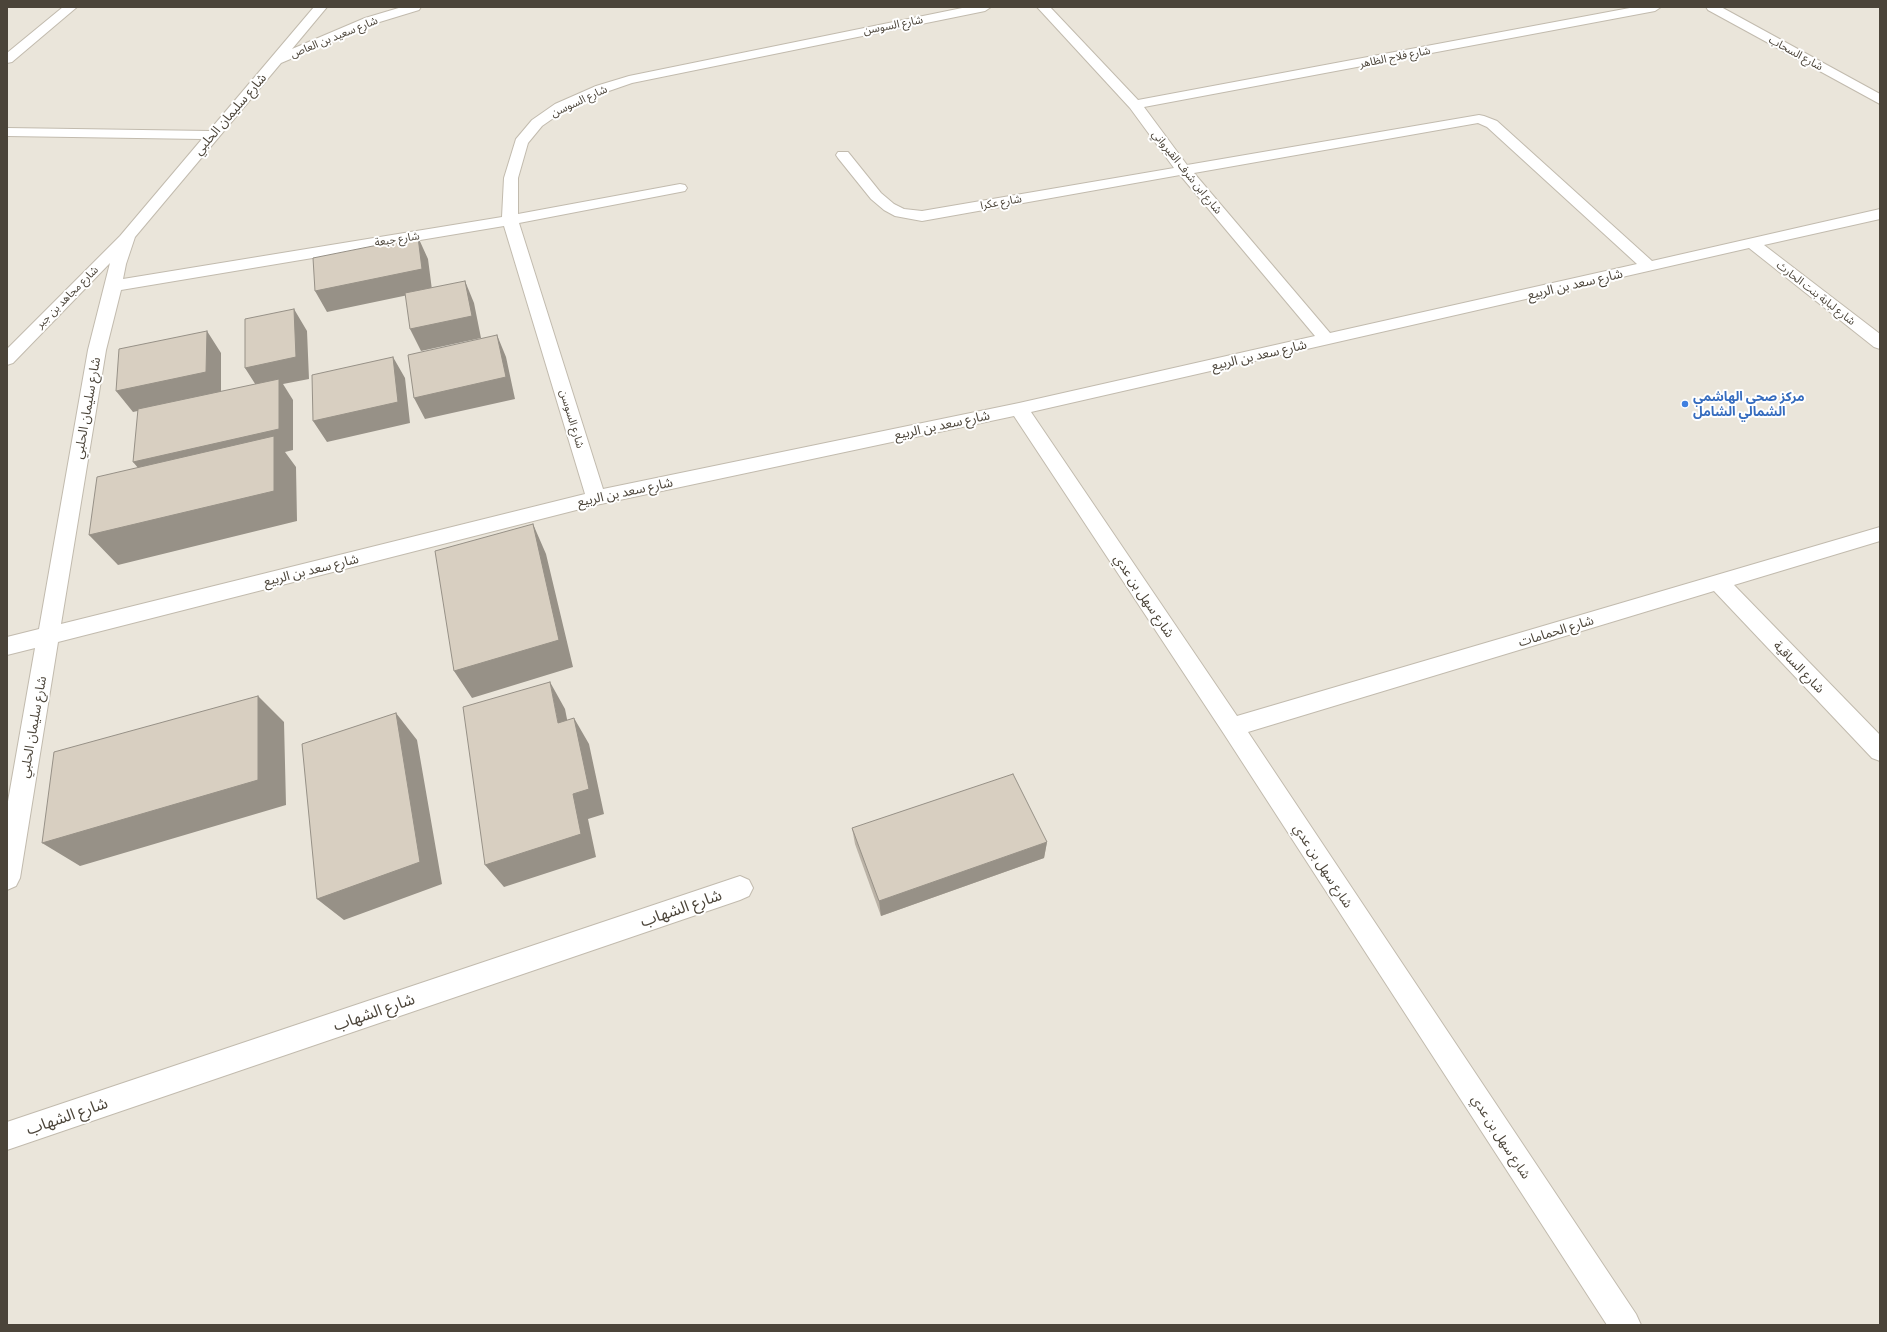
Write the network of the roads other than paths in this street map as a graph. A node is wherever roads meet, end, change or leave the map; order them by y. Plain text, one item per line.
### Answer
1 (71, 7) edge
2 (321, 7) edge
3 (416, 7) edge
4 (985, 7) edge
5 (1043, 7) edge
6 (1655, 7) edge
7 (1712, 7) edge
8 (7, 59) edge
9 (276, 61) junction
10 (1880, 100) edge
11 (1135, 105) junction
12 (7, 132) edge
13 (212, 135) junction
14 (844, 155) dead end
15 (1184, 170) junction
16 (680, 188) dead end
17 (1880, 214) edge
18 (510, 220) junction
19 (128, 236) junction
20 (1752, 243) junction
21 (1650, 267) junction
22 (114, 286) junction
23 (1327, 340) junction
24 (1880, 343) edge
25 (7, 359) edge
26 (1019, 408) junction
27 (596, 498) junction
28 (1880, 534) edge
29 (1719, 583) junction
30 (48, 636) junction
31 (7, 646) edge
32 (1232, 727) junction
33 (1880, 751) edge
34 (7, 878) edge
35 (740, 888) dead end
36 (7, 1136) edge
37 (1626, 1325) edge

1 - 8 street
2 - 9 street, شارع سليمان الحلبي
3 - 9 street, شارع سعيد بن العاص
4 - 18 street, شارع السوسن
5 - 11 street, شارع ابن شرف القيرواني
6 - 11 street, شارع فلاح الظاهر
7 - 10 street, شارع السحاب
9 - 13 street, شارع سليمان الحلبي
11 - 15 street, شارع ابن شرف القيرواني
12 - 13 street
13 - 19 street, شارع سليمان الحلبي
14 - 15 street, شارع عكرا
15 - 21 street, شارع عكرا
15 - 23 street, شارع ابن شرف القيرواني
16 - 18 street, شارع جبعة
17 - 20 street, شارع سعد بن الربيع
18 - 22 street, شارع جبعة
18 - 27 street, شارع السوسن
19 - 22 street, شارع سليمان الحلبي
19 - 25 street, شارع مجاهد بن جبر
20 - 21 street, شارع سعد بن الربيع
20 - 24 street, شارع لبابة بنت الحارث
21 - 23 street, شارع سعد بن الربيع
22 - 30 street, شارع سليمان الحلبي
23 - 26 street, شارع سعد بن الربيع
26 - 27 street, شارع سعد بن الربيع
26 - 32 street, شارع سهل بن عدي
27 - 30 street, شارع سعد بن الربيع
28 - 29 street, شارع الحمامات
29 - 32 street, شارع الحمامات
29 - 33 street, شارع الساقية
30 - 31 street, شارع سعد بن الربيع
30 - 34 street, شارع سليمان الحلبي
32 - 37 street, شارع سهل بن عدي
35 - 36 street, شارع الشهاب

